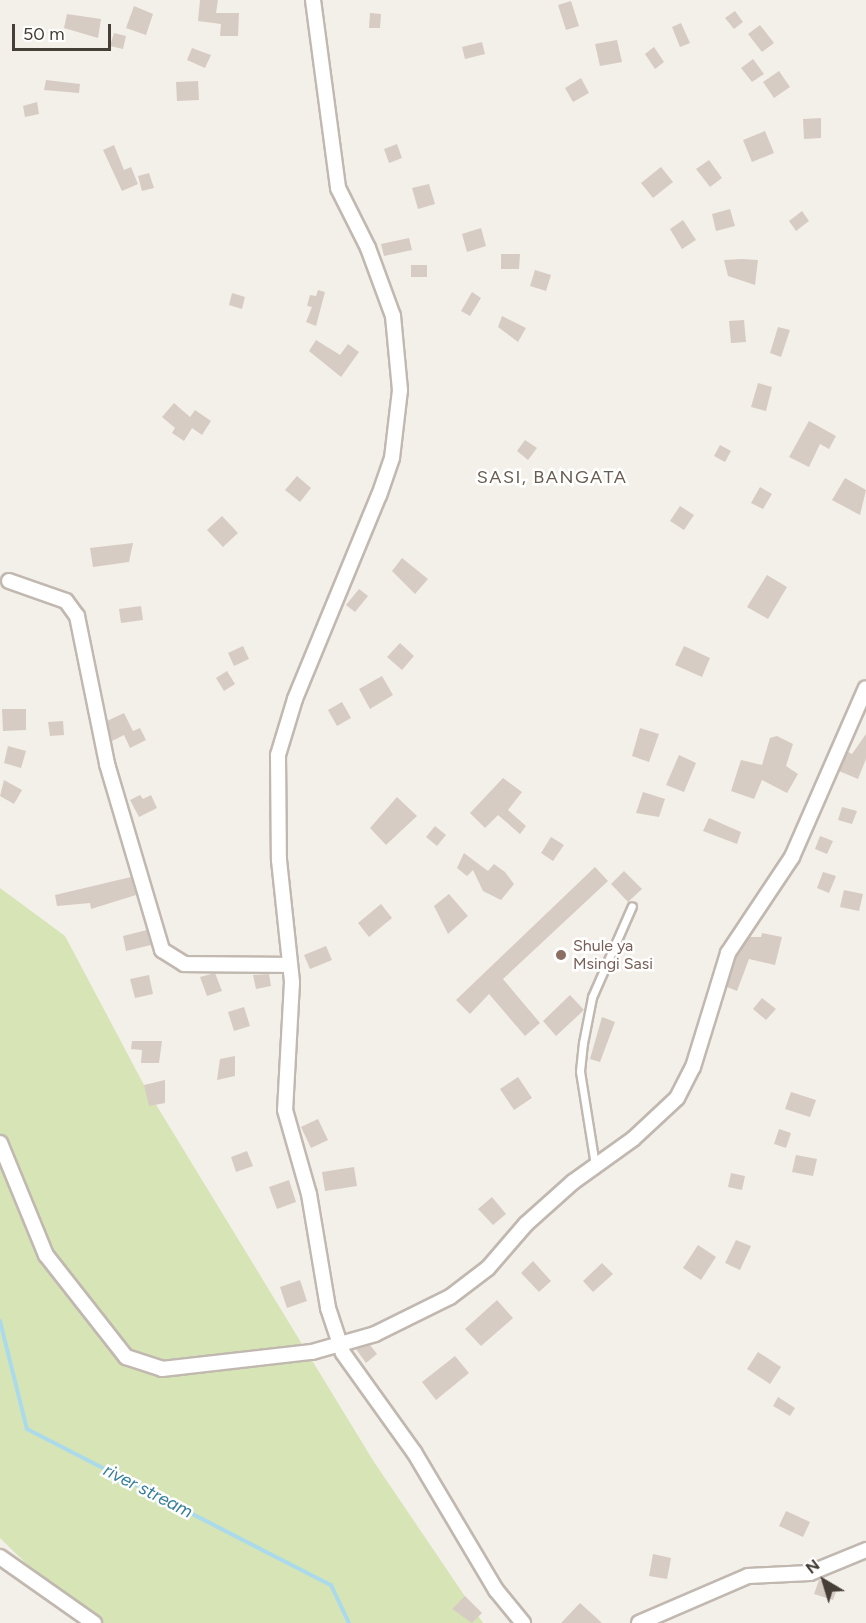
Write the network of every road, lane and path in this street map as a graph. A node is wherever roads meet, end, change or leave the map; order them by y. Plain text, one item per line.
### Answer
1 (313, 0) edge
2 (9, 581) dead end
3 (866, 687) edge
4 (632, 906) dead end
5 (290, 965) junction
6 (0, 1143) edge
7 (595, 1165) junction
8 (341, 1344) junction
9 (866, 1550) edge
10 (0, 1557) edge
11 (94, 1623) edge
12 (523, 1623) edge
13 (639, 1623) edge

1 - 5 street
2 - 5 street
3 - 7 street
4 - 7 lane
5 - 8 street
6 - 8 street
7 - 8 street
8 - 12 street
9 - 13 street
10 - 11 street

